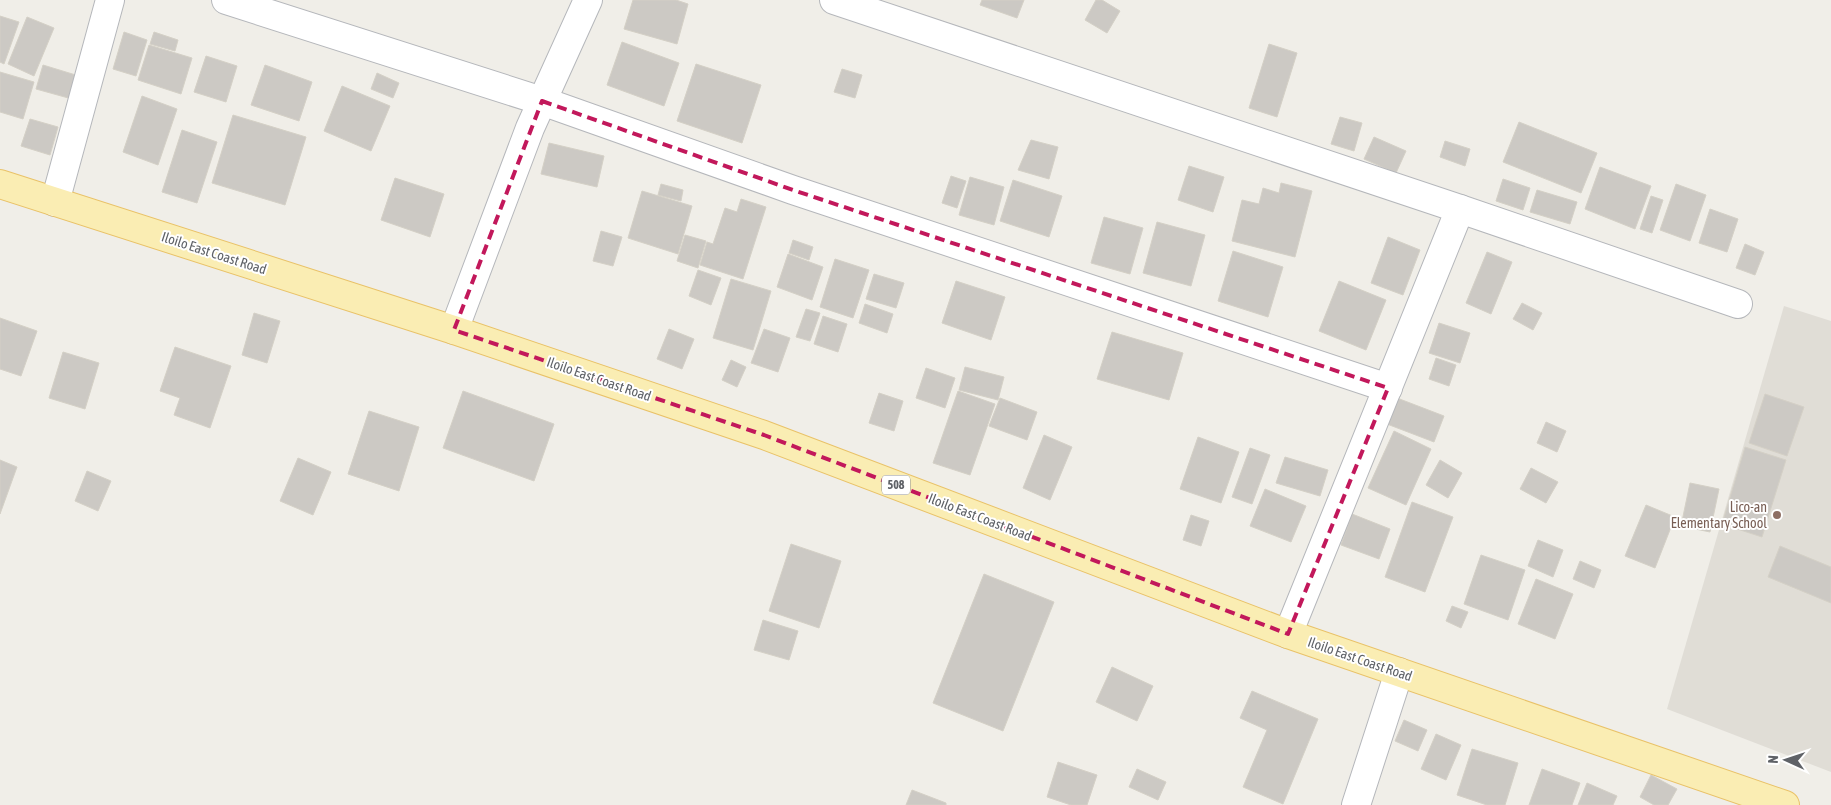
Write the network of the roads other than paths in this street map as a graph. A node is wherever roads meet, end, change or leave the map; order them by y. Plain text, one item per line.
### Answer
1 (110, 0) edge
2 (226, 0) edge
3 (588, 0) edge
4 (834, 0) edge
5 (542, 101) junction
6 (2, 189) edge
7 (56, 202) junction
8 (1460, 209) junction
9 (1738, 304) dead end
10 (454, 330) junction
11 (1388, 388) junction
12 (1288, 634) junction
13 (1400, 672) junction
14 (1356, 805) edge
15 (1785, 805) edge

1 - 7 street
2 - 5 street
3 - 5 street
4 - 8 street
5 - 10 street
5 - 11 street
6 - 7 main road, Iloilo East Coast Road / 508
7 - 10 main road, Iloilo East Coast Road / 508
8 - 9 street
8 - 11 street
10 - 12 main road, Iloilo East Coast Road / 508
11 - 12 street
12 - 13 main road, Iloilo East Coast Road / 508
13 - 14 street
13 - 15 main road, Iloilo East Coast Road / 508

